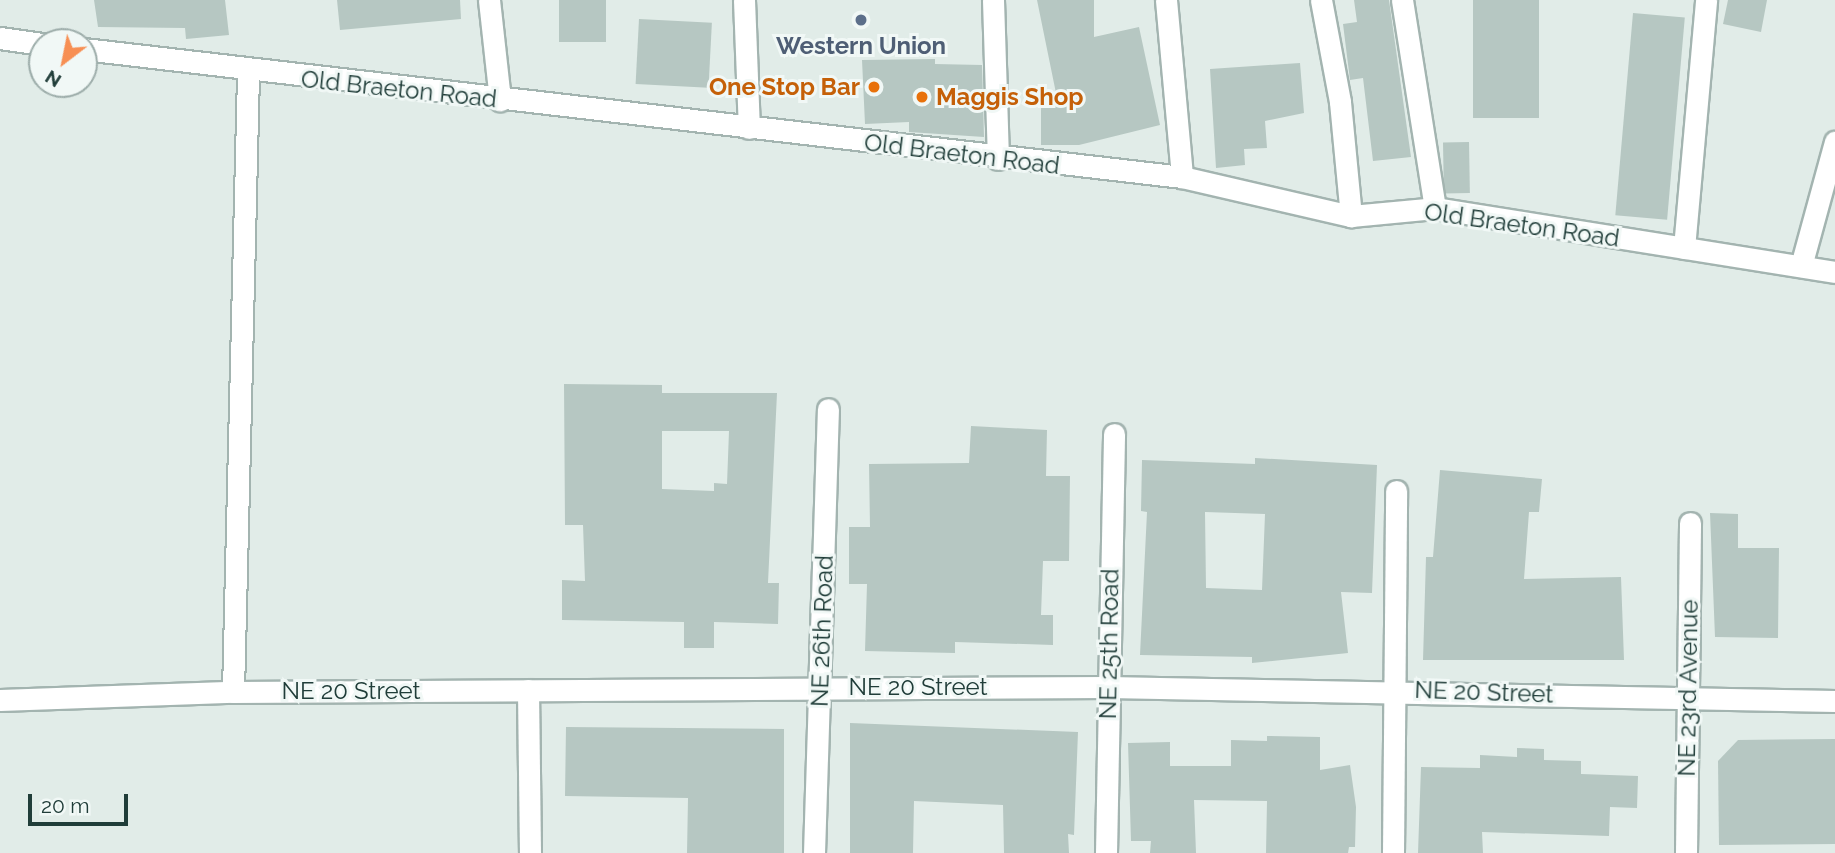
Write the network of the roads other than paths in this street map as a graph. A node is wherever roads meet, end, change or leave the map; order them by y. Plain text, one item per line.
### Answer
1 (489, 0) edge
2 (744, 0) edge
3 (993, 0) edge
4 (1166, 0) edge
5 (1321, 0) edge
6 (1402, 0) edge
7 (1706, 0) edge
8 (0, 38) edge
9 (28, 42) edge
10 (98, 51) edge
11 (248, 72) junction
12 (500, 100) junction
13 (749, 128) junction
14 (1835, 142) edge
15 (998, 159) junction
16 (1182, 177) junction
17 (1435, 208) junction
18 (1351, 216) junction
19 (1684, 248) junction
20 (1801, 266) junction
21 (1835, 272) edge
22 (828, 409) dead end
23 (1114, 434) dead end
24 (1396, 491) dead end
25 (1689, 523) dead end
26 (820, 687) junction
27 (1108, 687) junction
28 (1397, 689) junction
29 (528, 690) junction
30 (233, 692) junction
31 (0, 699) edge
32 (1689, 700) junction
33 (1835, 701) edge
34 (530, 853) edge
35 (814, 853) edge
36 (1106, 853) edge
37 (1393, 853) edge
38 (1686, 853) edge

1 - 12 street
2 - 13 street
3 - 15 street
4 - 16 street
5 - 18 street
6 - 17 street
7 - 19 street
8 - 9 street
10 - 11 street, Old Braeton Road
11 - 12 street, Old Braeton Road
11 - 30 street
12 - 13 street, Old Braeton Road
13 - 15 street, Old Braeton Road
14 - 20 street
15 - 16 street, Old Braeton Road
16 - 18 street, Old Braeton Road
17 - 18 street, Old Braeton Road
17 - 19 street, Old Braeton Road
19 - 20 street, Old Braeton Road
20 - 21 street, Old Braeton Road
22 - 26 street, NE 26th Road
23 - 27 street, NE 25th Road
24 - 28 street
25 - 32 street, NE 23rd Avenue
26 - 27 street, NE 20 Street
26 - 29 street, NE 20 Street
26 - 35 street, NE 26th Road
27 - 28 street, NE 20 Street
27 - 36 street, NE 25th Road
28 - 32 street, NE 20 Street
28 - 37 street
29 - 30 street, NE 20 Street
29 - 34 street
30 - 31 street, NE 20 Street
32 - 33 street, NE 20 Street
32 - 38 street, NE 23rd Avenue

